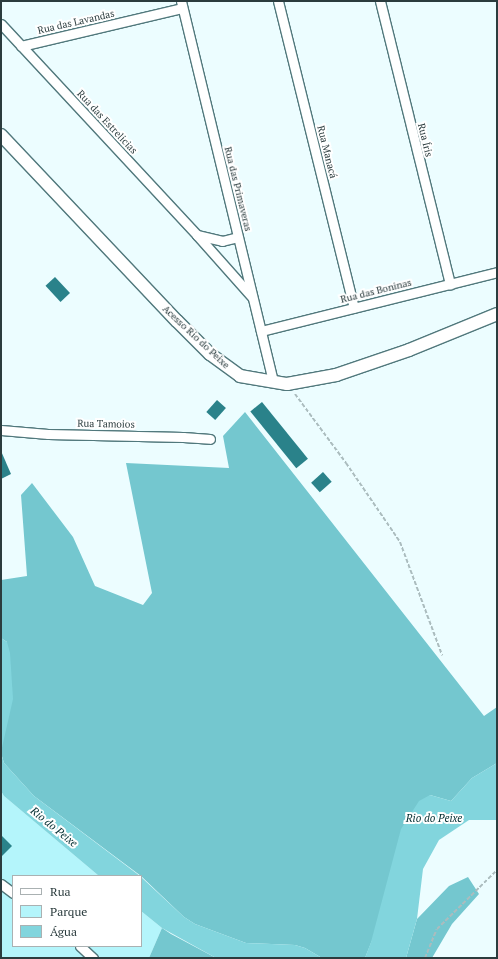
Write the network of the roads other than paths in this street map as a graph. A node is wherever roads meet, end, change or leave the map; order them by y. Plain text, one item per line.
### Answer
1 (278, 1) edge
2 (380, 1) edge
3 (182, 4) edge
4 (1, 24) edge
5 (22, 46) junction
6 (1, 135) edge
7 (197, 235) junction
8 (238, 237) junction
9 (497, 272) edge
10 (450, 284) junction
11 (253, 299) junction
12 (354, 308) junction
13 (497, 314) edge
14 (261, 331) junction
15 (273, 382) junction
16 (1, 430) edge
17 (210, 439) dead end
18 (1, 884) edge
19 (12, 892) edge
20 (81, 947) edge
21 (94, 958) edge

1 - 12 street, Rua Manacá
2 - 10 street, Rua Íris
3 - 5 street, Rua das Lavandas
3 - 8 street, Rua das Primaveras
4 - 5 street, Rua das Estrelicias
5 - 7 street, Rua das Estrelicias
6 - 15 street, Acesso Rio do Peixe
7 - 8 street
7 - 11 street, Rua das Estrelicias
8 - 11 street, Rua das Primaveras
9 - 10 street, Rua das Boninas
10 - 12 street, Rua das Boninas
11 - 14 street, Rua das Primaveras
12 - 14 street, Rua das Boninas
13 - 15 street, Acesso Rio do Peixe
14 - 15 street, Rua das Primaveras
16 - 17 street, Rua Tamoios
18 - 19 street
20 - 21 street

